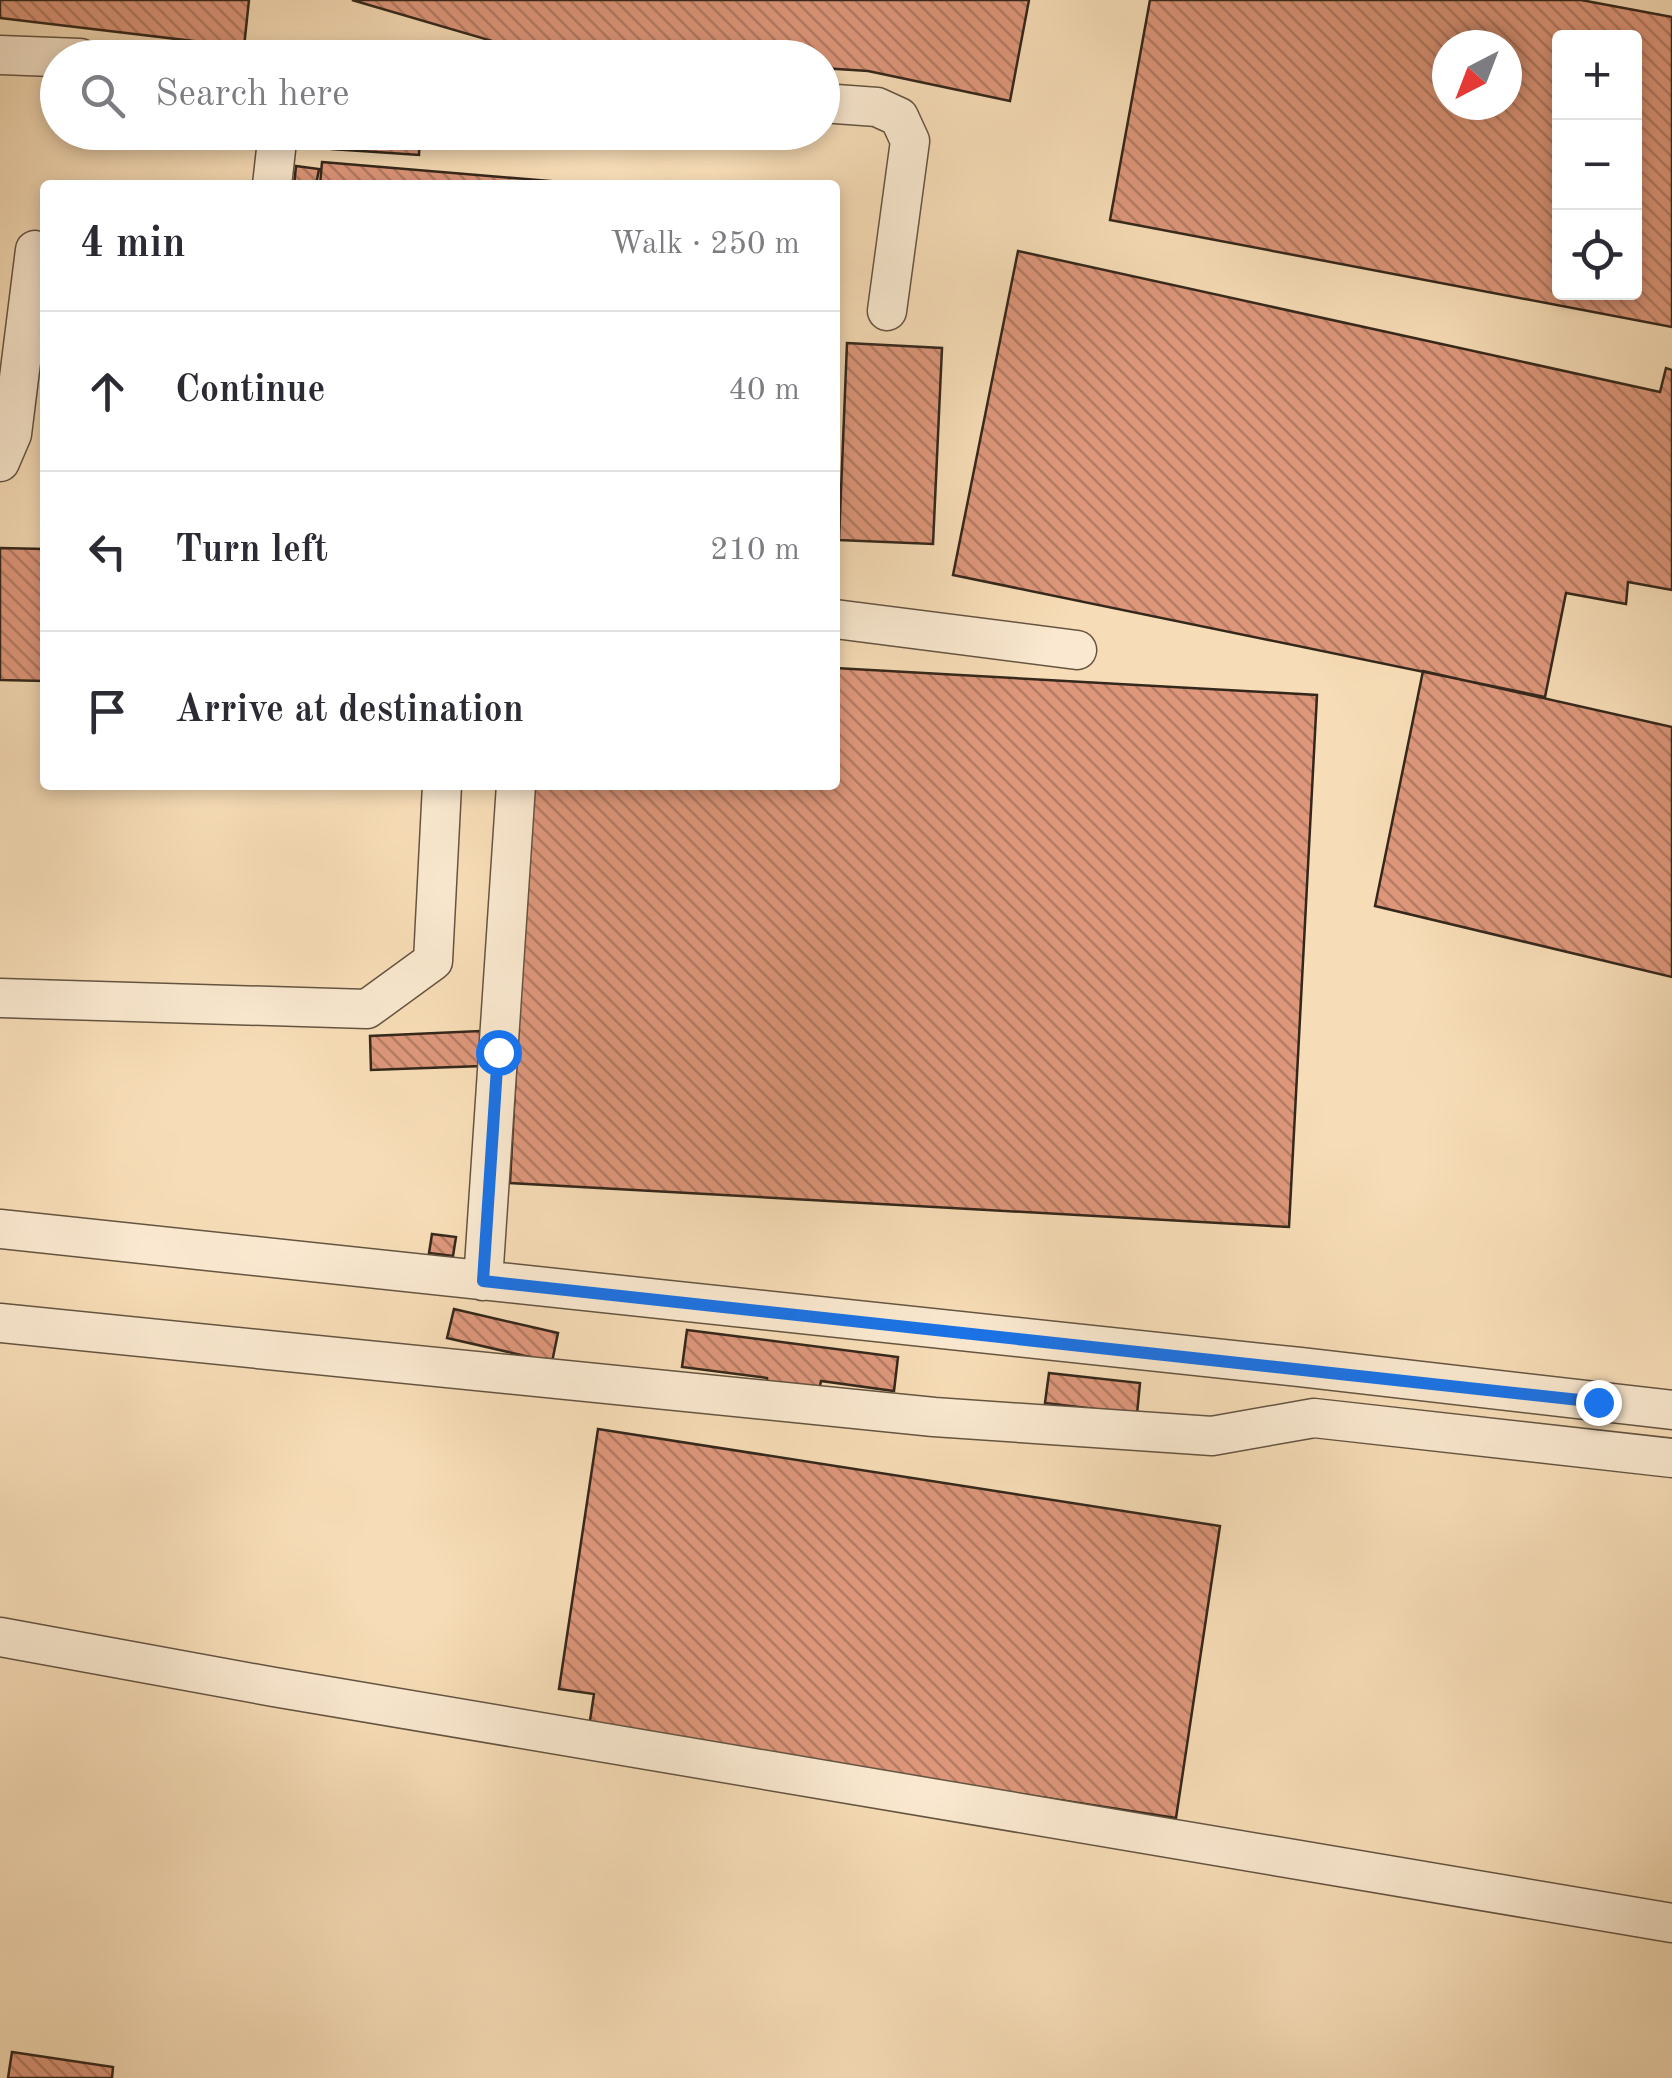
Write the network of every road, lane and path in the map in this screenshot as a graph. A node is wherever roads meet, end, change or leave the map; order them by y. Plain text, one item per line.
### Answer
1 (0, 54) edge
2 (40, 56) edge
3 (840, 104) edge
4 (276, 150) edge
5 (273, 180) edge
6 (35, 250) dead end
7 (887, 311) dead end
8 (0, 462) edge
9 (840, 620) edge
10 (1076, 650) dead end
11 (442, 790) edge
12 (516, 790) edge
13 (0, 998) edge
14 (0, 1229) edge
15 (483, 1281) junction
16 (0, 1324) edge
17 (1672, 1410) edge
18 (1672, 1458) edge
19 (0, 1637) edge
20 (1672, 1923) edge

1 - 2 street
3 - 7 street
4 - 5 street
6 - 8 street
9 - 10 street
11 - 13 street
12 - 15 street
14 - 15 street
15 - 17 street
16 - 18 street
19 - 20 street

